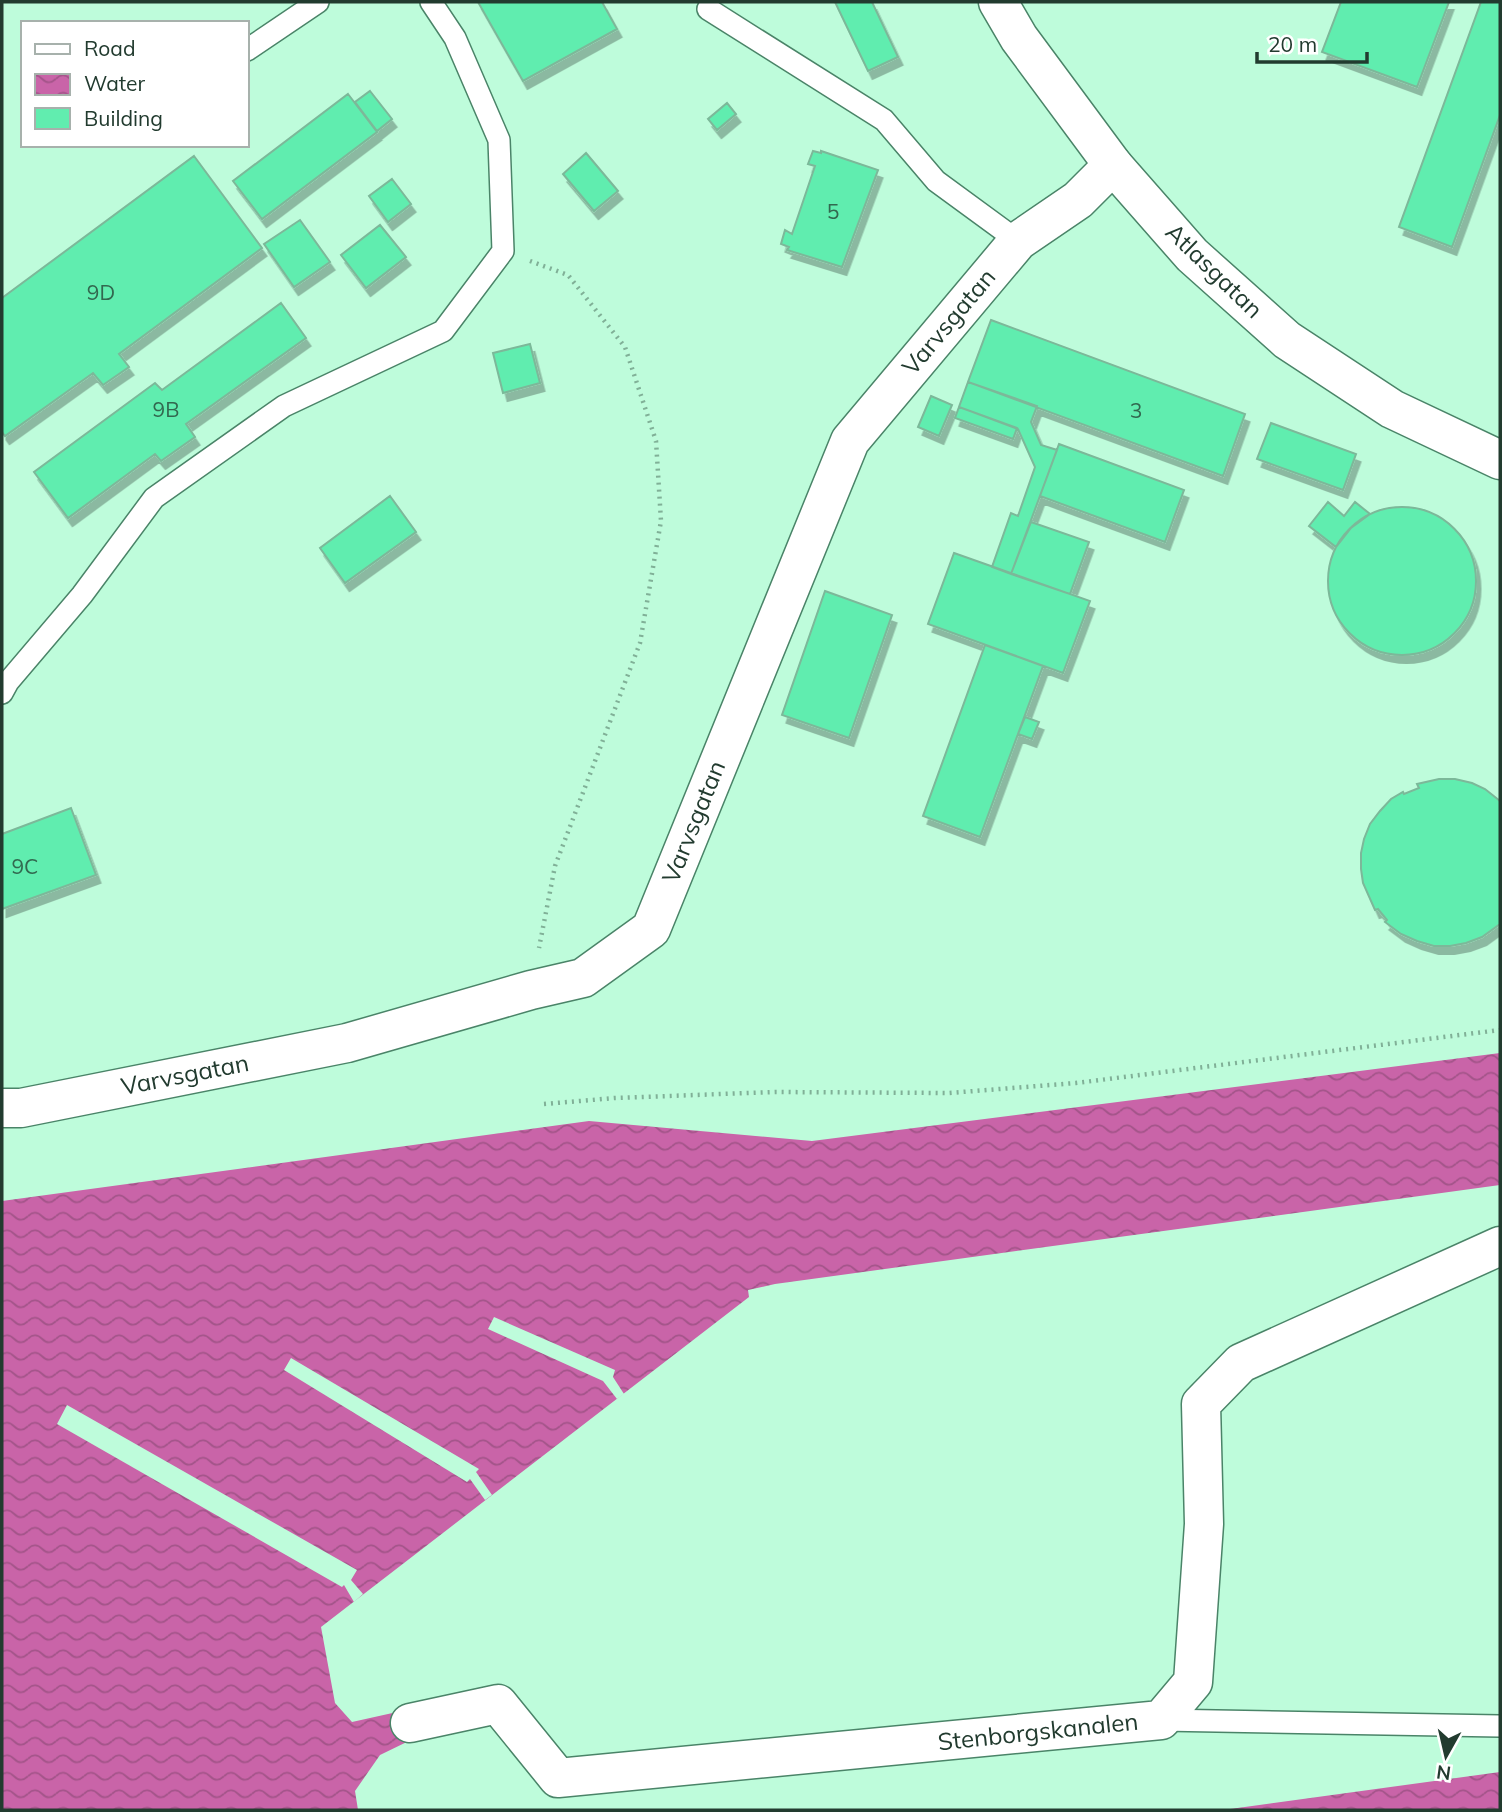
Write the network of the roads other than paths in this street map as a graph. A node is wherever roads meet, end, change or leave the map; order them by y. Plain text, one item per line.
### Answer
1 (318, 2) edge
2 (431, 2) edge
3 (998, 2) edge
4 (708, 9) dead end
5 (248, 49) edge
6 (1113, 166) junction
7 (1018, 241) junction
8 (1500, 460) edge
9 (2, 693) edge
10 (2, 1108) edge
11 (1500, 1246) edge
12 (1161, 1720) junction
13 (411, 1723) dead end
14 (1500, 1726) edge

1 - 5 lane
2 - 9 lane
3 - 6 street, Atlasgatan
4 - 7 lane
6 - 7 street, Varvsgatan
6 - 8 street, Atlasgatan
7 - 10 street, Varvsgatan
11 - 12 street, Stenborgskanalen
12 - 13 street, Stenborgskanalen
12 - 14 lane

